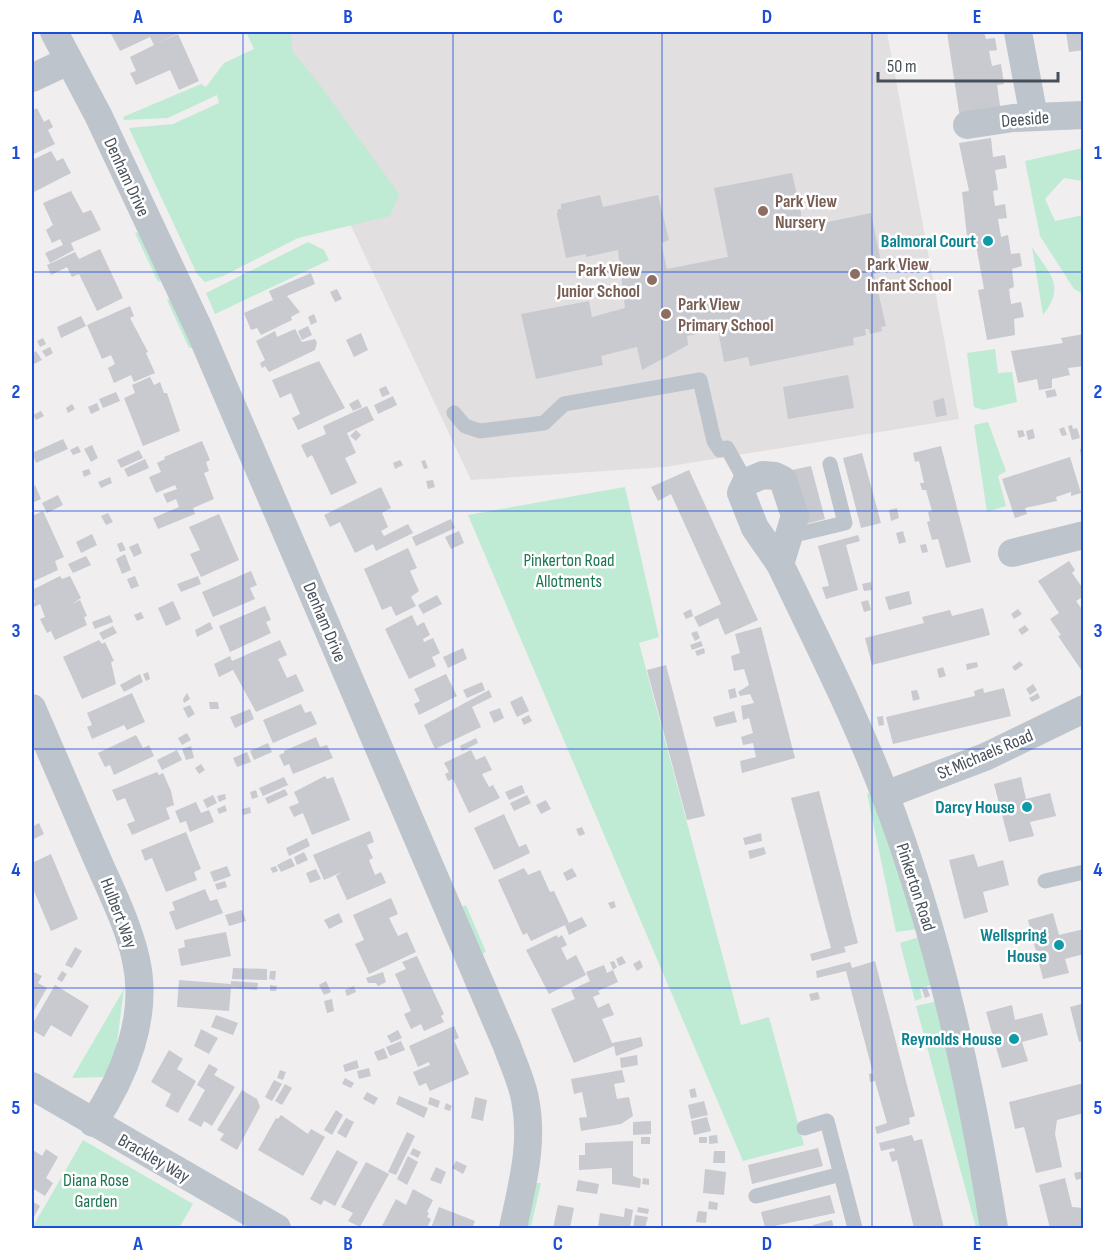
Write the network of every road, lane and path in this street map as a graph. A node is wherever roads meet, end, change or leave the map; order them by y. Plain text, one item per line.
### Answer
1 (54, 32) edge
2 (1018, 32) edge
3 (68, 61) junction
4 (32, 78) edge
5 (1083, 115) edge
6 (1034, 117) junction
7 (967, 125) dead end
8 (454, 413) dead end
9 (830, 464) dead end
10 (746, 482) junction
11 (792, 532) junction
12 (1083, 535) edge
13 (1012, 553) dead end
14 (780, 564) junction
15 (32, 708) edge
16 (1083, 709) edge
17 (885, 795) junction
18 (1083, 872) edge
19 (1045, 881) dead end
20 (32, 1086) edge
21 (93, 1123) junction
22 (804, 1128) dead end
23 (841, 1174) junction
24 (756, 1196) dead end
25 (278, 1228) edge
26 (513, 1228) edge
27 (855, 1228) edge
28 (994, 1228) edge

1 - 3 street, Denham Drive
2 - 6 street
3 - 4 street
3 - 26 street, Denham Drive
5 - 6 street, Deeside
6 - 7 street, Deeside
8 - 10 lane
9 - 11 lane
10 - 11 street
10 - 14 street, Pinkerton Road
11 - 14 street
12 - 13 street
14 - 17 street, Pinkerton Road
15 - 21 street, Hulbert Way
16 - 17 street, St Michaels Road
17 - 28 street, Pinkerton Road
18 - 19 lane
20 - 21 street, Brackley Way
21 - 25 street, Brackley Way
22 - 23 lane
23 - 24 lane
23 - 27 lane

